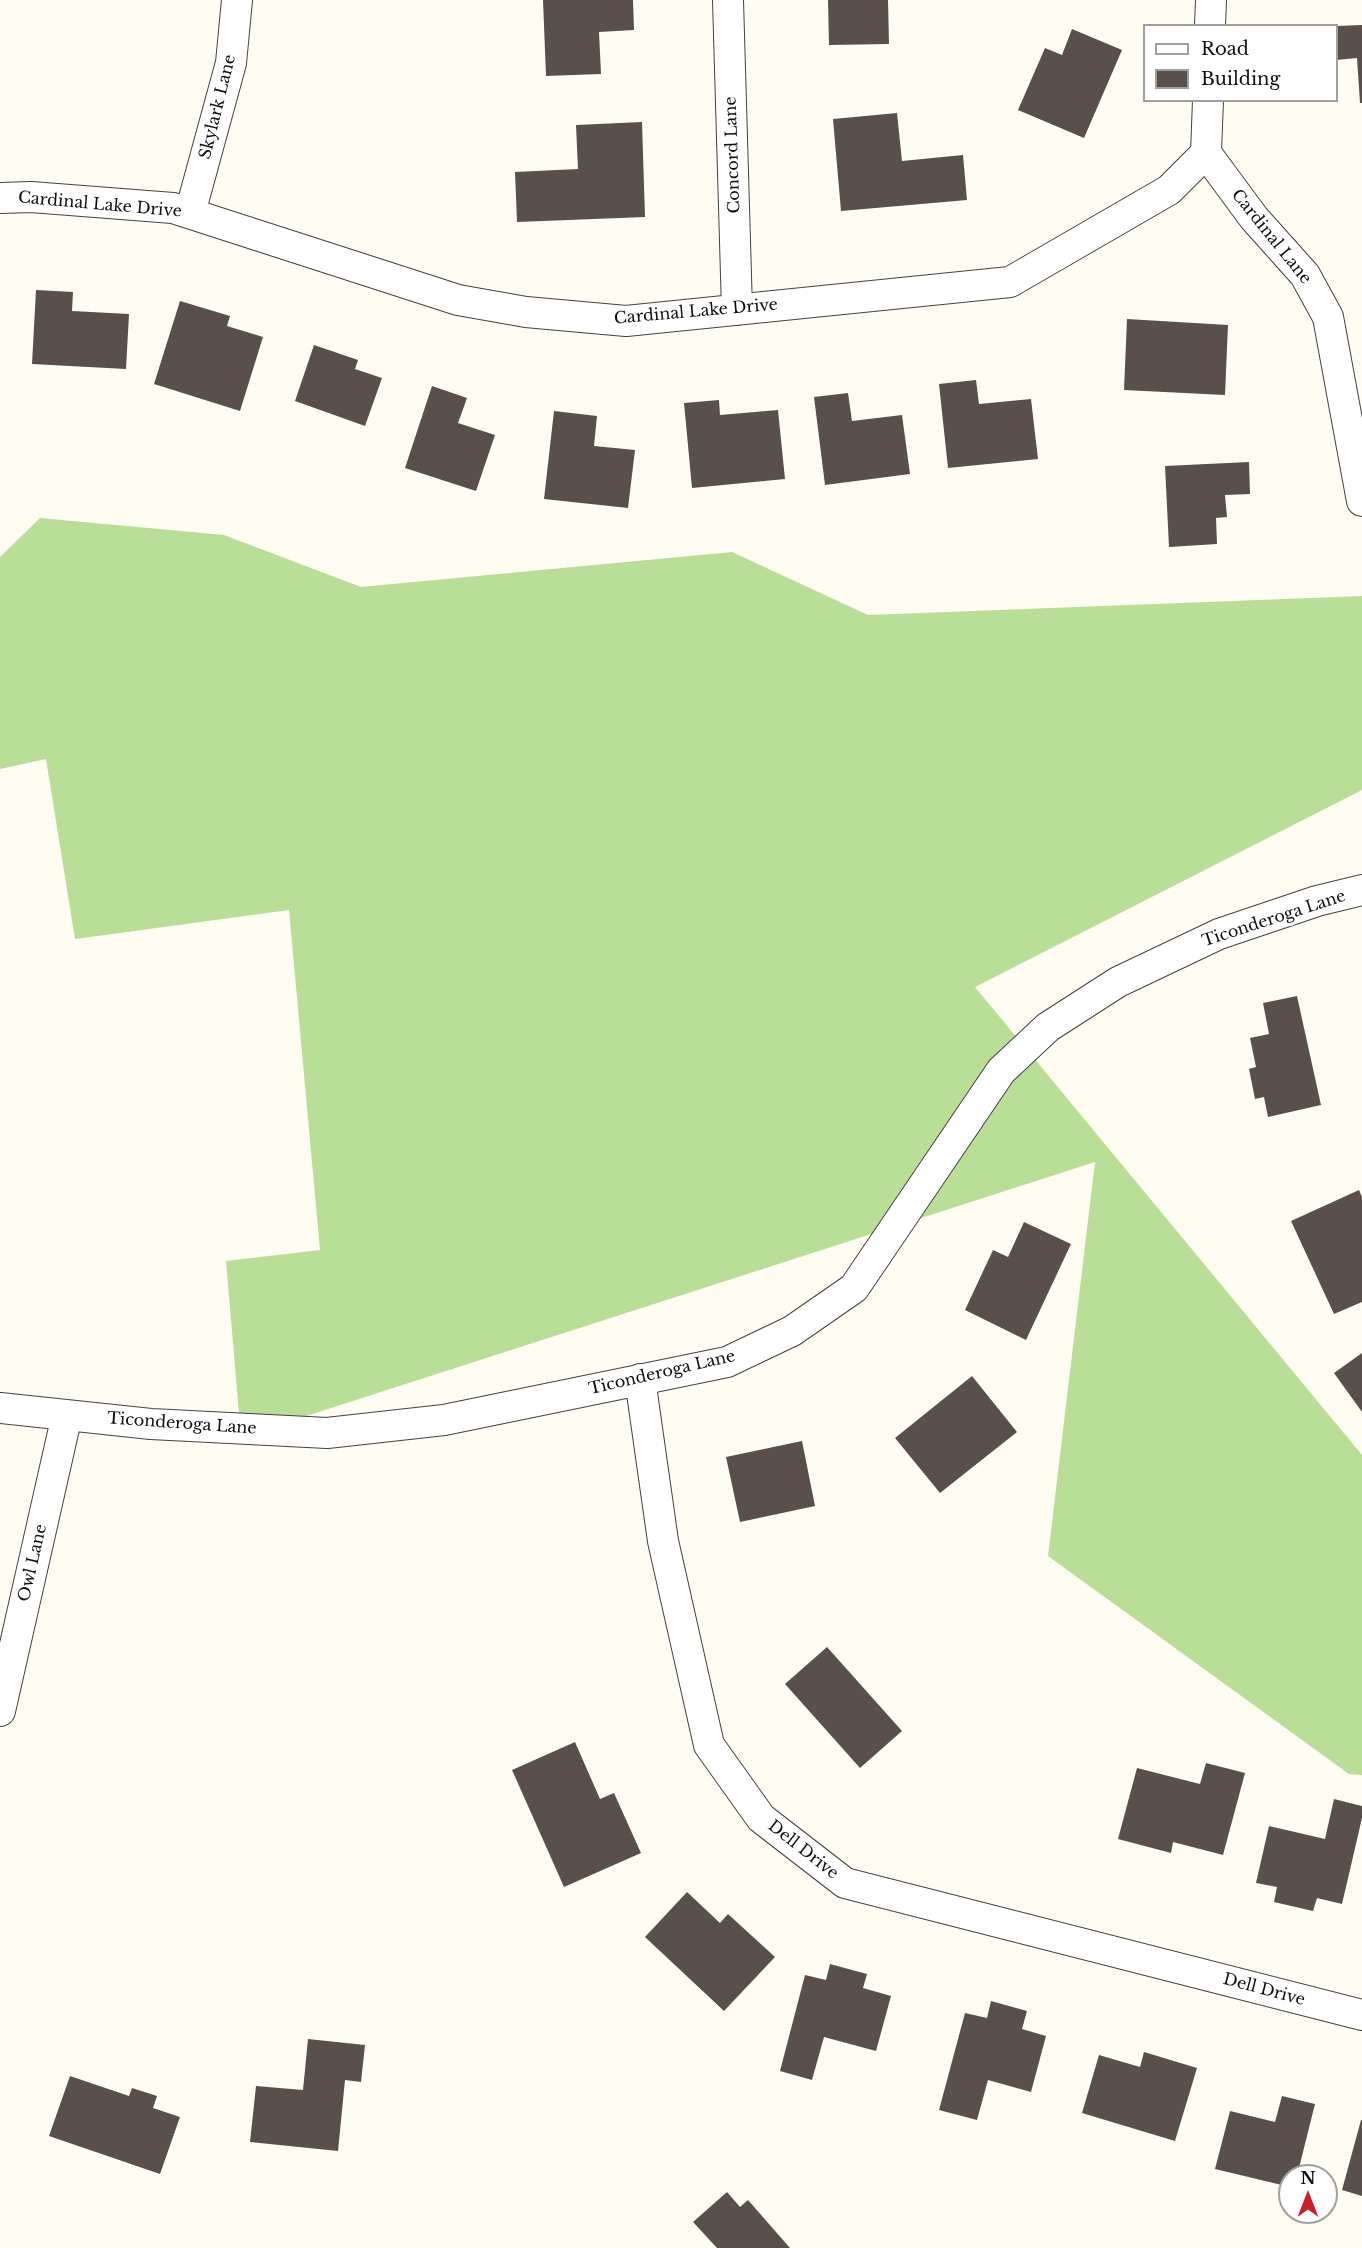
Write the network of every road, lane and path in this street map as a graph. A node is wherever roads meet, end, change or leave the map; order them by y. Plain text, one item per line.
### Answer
1 (237, 0) edge
2 (728, 0) edge
3 (1211, 0) edge
4 (1210, 24) edge
5 (1208, 102) edge
6 (1206, 153) junction
7 (0, 198) edge
8 (190, 213) junction
9 (737, 310) junction
10 (1362, 501) edge
11 (1362, 890) edge
12 (640, 1379) junction
13 (0, 1408) edge
14 (67, 1415) junction
15 (0, 1711) edge
16 (1362, 2015) edge

1 - 8 street, Skylark Lane
2 - 9 street, Concord Lane
3 - 4 street
5 - 6 street
6 - 9 street, Cardinal Lake Drive
6 - 10 street, Cardinal Lane
7 - 8 street, Cardinal Lake Drive
8 - 9 street, Cardinal Lake Drive
11 - 12 street, Ticonderoga Lane
12 - 14 street, Ticonderoga Lane
12 - 16 street, Dell Drive
13 - 14 street, Ticonderoga Lane
14 - 15 street, Owl Lane

